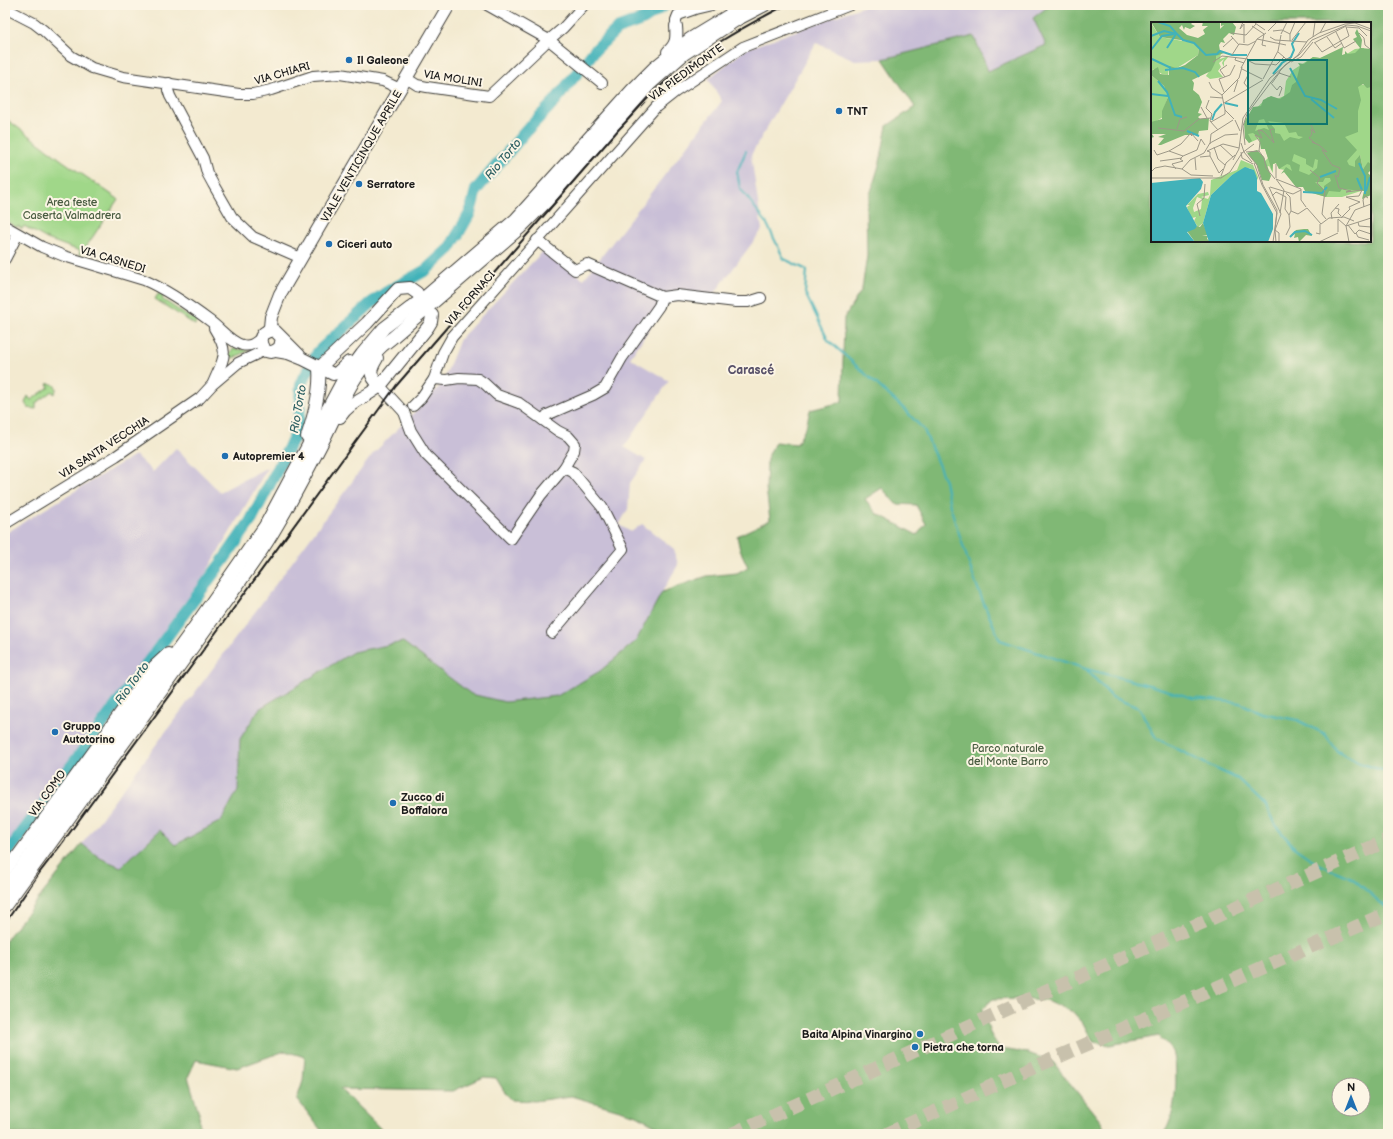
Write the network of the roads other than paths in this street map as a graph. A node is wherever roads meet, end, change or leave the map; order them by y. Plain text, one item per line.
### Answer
1 (449, 5) edge
2 (487, 5) edge
3 (584, 5) edge
4 (712, 5) edge
5 (746, 5) edge
6 (765, 5) edge
7 (850, 5) edge
8 (5, 8) edge
9 (713, 24) junction
10 (676, 26) junction
11 (549, 40) junction
12 (656, 66) junction
13 (406, 78) junction
14 (169, 83) junction
15 (602, 83) dead end
16 (400, 89) junction
17 (5, 226) edge
18 (18, 234) junction
19 (537, 240) junction
20 (301, 258) junction
21 (5, 259) edge
22 (417, 293) dead end
23 (662, 297) junction
24 (761, 298) dead end
25 (275, 308) junction
26 (432, 315) dead end
27 (210, 321) junction
28 (384, 328) junction
29 (264, 335) junction
30 (280, 336) junction
31 (392, 338) junction
32 (238, 343) junction
33 (272, 351) junction
34 (224, 356) junction
35 (303, 358) junction
36 (238, 364) junction
37 (317, 367) junction
38 (434, 379) junction
39 (212, 385) junction
40 (380, 386) junction
41 (404, 412) junction
42 (543, 420) junction
43 (304, 466) junction
44 (564, 468) junction
45 (6, 520) edge
46 (193, 629) junction
47 (552, 634) dead end
48 (109, 728) joint
49 (5, 872) edge
50 (5, 890) edge
51 (5, 906) edge

1 - 13 main road, VIALE VENTICINQUE APRILE
2 - 11 street
3 - 11 street, VIA MOLINI
4 - 10 street
5 - 9 main road
6 - 31 main road
7 - 19 street, VIA PIEDIMONTE
8 - 14 street, VIA CHIARI
9 - 10 main road
9 - 12 main road
10 - 12 main road
11 - 13 street, VIA MOLINI
11 - 15 street
12 - 28 main road
13 - 16 main road, VIALE VENTICINQUE APRILE
14 - 16 street, VIA CHIARI
14 - 20 street
16 - 20 main road, VIALE VENTICINQUE APRILE
17 - 18 street, VIA CASNEDI
18 - 21 street
18 - 27 street, VIA CASNEDI
19 - 23 street
19 - 38 street, VIA FORNACI
20 - 25 main road, VIALE VENTICINQUE APRILE
22 - 37 main road
23 - 24 street
23 - 42 street
25 - 29 main road, VIALE VENTICINQUE APRILE
25 - 30 main road
26 - 40 main road
27 - 32 street
27 - 34 street
28 - 37 main road
28 - 43 main road
29 - 30 main road
29 - 32 street
29 - 33 main road
30 - 33 main road
30 - 35 main road
31 - 40 main road
31 - 43 main road
32 - 34 street
33 - 35 main road
33 - 36 street
34 - 36 street
34 - 39 street
35 - 37 main road
36 - 39 street
37 - 43 main road
38 - 41 street, VIA FORNACI
38 - 42 street
39 - 45 street, VIA SANTA VECCHIA
40 - 41 street
40 - 43 main road
41 - 44 street
42 - 44 street
43 - 46 main road
43 - 51 main road
44 - 47 street
46 - 48 main road
46 - 50 main road
48 - 49 street, VIA COMO

